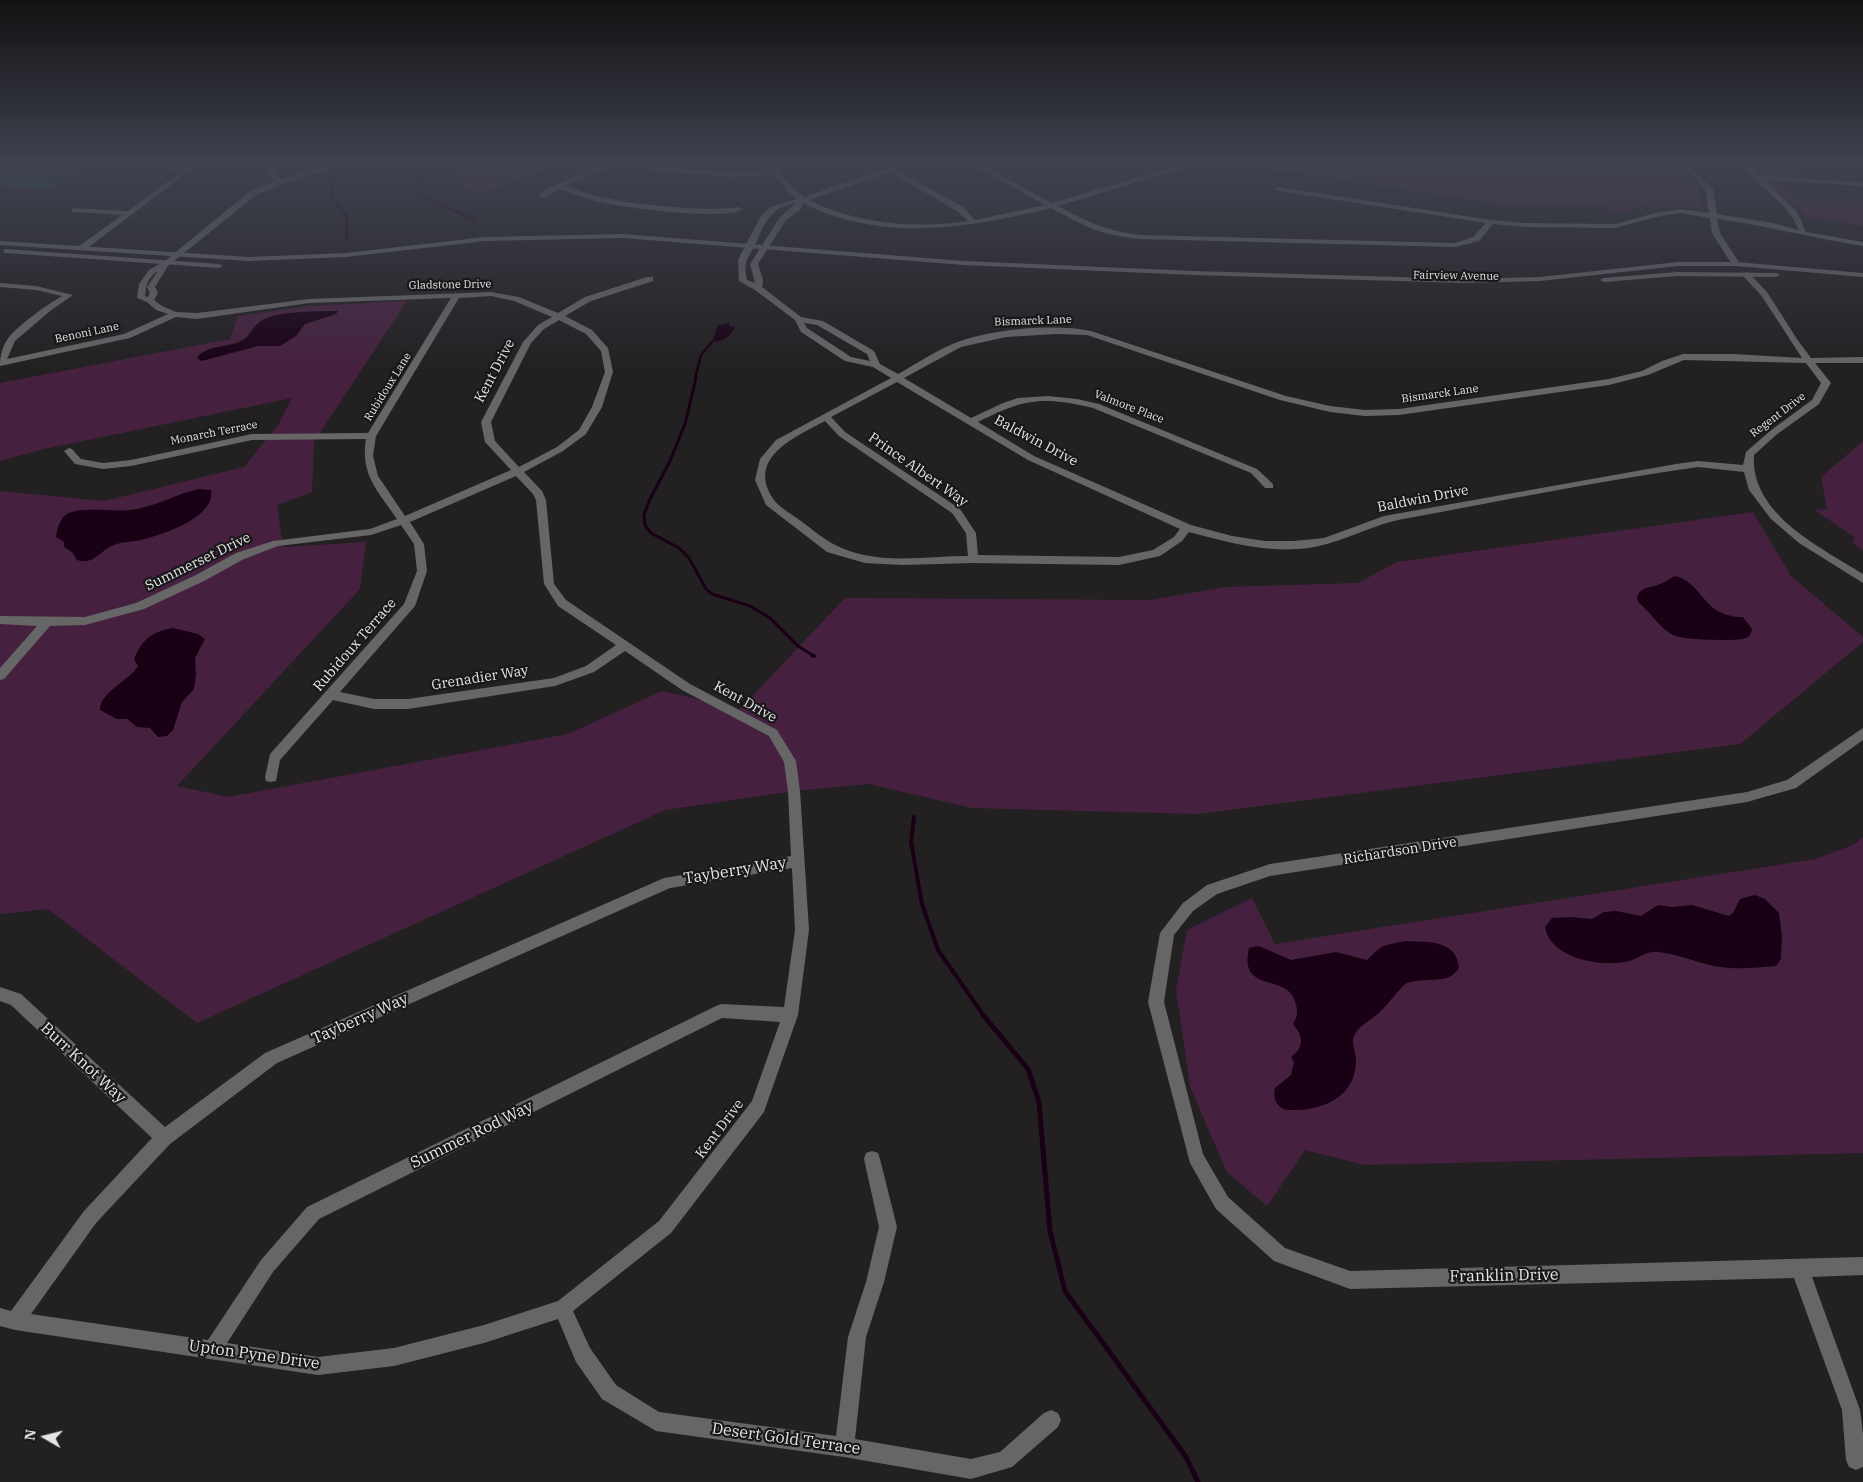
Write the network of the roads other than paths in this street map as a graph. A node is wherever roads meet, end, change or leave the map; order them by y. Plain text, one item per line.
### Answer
1 (101, 234) edge
2 (204, 234) edge
3 (755, 234) edge
4 (773, 234) edge
5 (1116, 234) edge
6 (1481, 234) edge
7 (1717, 234) edge
8 (1803, 234) edge
9 (0, 243) edge
10 (1863, 244) edge
11 (82, 248) junction
12 (748, 250) junction
13 (0, 251) edge
14 (762, 251) junction
15 (178, 255) junction
16 (168, 263) junction
17 (845, 263) dead end
18 (863, 264) dead end
19 (1736, 264) junction
20 (1746, 274) junction
21 (1863, 275) edge
22 (650, 279) dead end
23 (1863, 283) edge
24 (0, 286) edge
25 (151, 287) junction
26 (758, 288) junction
27 (141, 289) junction
28 (457, 295) junction
29 (150, 300) junction
30 (175, 314) junction
31 (558, 316) junction
32 (798, 319) junction
33 (1863, 360) edge
34 (1809, 361) junction
35 (0, 363) edge
36 (876, 365) junction
37 (897, 377) junction
38 (824, 416) junction
39 (971, 422) junction
40 (371, 436) junction
41 (69, 451) dead end
42 (1748, 469) junction
43 (518, 471) junction
44 (1269, 486) dead end
45 (403, 521) junction
46 (1187, 528) junction
47 (974, 559) junction
48 (1863, 579) edge
49 (0, 620) edge
50 (47, 622) junction
51 (625, 645) junction
52 (0, 676) edge
53 (331, 695) junction
54 (1863, 733) edge
55 (271, 778) dead end
56 (797, 861) junction
57 (0, 994) edge
58 (790, 1015) junction
59 (164, 1138) junction
60 (1196, 1157) joint
61 (872, 1159) dead end
62 (1863, 1266) edge
63 (1800, 1269) junction
64 (563, 1308) junction
65 (8, 1319) edge
66 (212, 1350) junction
67 (1050, 1420) dead end
68 (844, 1447) junction
69 (1856, 1460) dead end

1 - 11 street
2 - 15 street
3 - 12 street, Baldwin Drive
4 - 14 street, Baldwin Drive
5 - 6 street
7 - 19 street, Regent Drive
8 - 10 street
9 - 11 street, Fairview Avenue
11 - 15 street, Fairview Avenue
12 - 14 street, Fairview Avenue
12 - 15 street, Fairview Avenue
12 - 16 street, Fairview Avenue
12 - 26 street, Baldwin Drive
13 - 16 street, Fairview Avenue
14 - 17 street, Fairview Avenue
14 - 19 street, Fairview Avenue
14 - 26 street, Baldwin Drive
15 - 16 street
16 - 25 street
16 - 27 street
18 - 20 street, Fairview Avenue
19 - 20 street, Regent Drive
19 - 21 street, Fairview Avenue
20 - 23 street, Fairview Avenue
20 - 34 street, Regent Drive
22 - 31 street, Kent Drive
24 - 35 street
25 - 27 street
25 - 29 street
26 - 32 street, Baldwin Drive
27 - 29 street, Gladstone Drive
28 - 30 street, Gladstone Drive
28 - 31 street, Gladstone Drive
28 - 40 street, Rubidoux Lane
29 - 30 street, Gladstone Drive
30 - 35 street, Benoni Lane
31 - 43 street, Kent Drive
31 - 43 street, Gladstone Drive
32 - 36 street, Baldwin Drive
32 - 36 street, Baldwin Drive
33 - 34 street, Bismarck Lane
34 - 37 street, Bismarck Lane
34 - 42 street, Regent Drive
36 - 37 street, Baldwin Drive
37 - 38 street, Bismarck Lane
37 - 39 street, Baldwin Drive
38 - 47 street, Prince Albert Way
38 - 47 street, Bismarck Lane
39 - 44 street, Valmore Place
39 - 46 street, Baldwin Drive
40 - 41 street, Monarch Terrace
40 - 45 street, Rubidoux Lane
42 - 46 street, Baldwin Drive
42 - 48 street
43 - 45 street, Summerset Drive
43 - 51 street, Kent Drive
45 - 50 street, Summerset Drive
45 - 53 street, Rubidoux Terrace
46 - 47 street, Bismarck Lane
49 - 50 street, Summerset Drive
50 - 52 street
51 - 53 street, Grenadier Way
51 - 56 street, Kent Drive
53 - 55 street, Rubidoux Terrace
54 - 60 street, Richardson Drive
56 - 58 street, Kent Drive
56 - 59 street, Tayberry Way
57 - 59 street, Burr Knot Way
58 - 64 street, Kent Drive
58 - 66 street, Summer Rod Way
59 - 65 street, Tayberry Way
60 - 63 street, Franklin Drive
61 - 68 street
62 - 63 street, Franklin Drive
63 - 69 street
64 - 66 street, Upton Pyne Drive
64 - 68 street, Desert Gold Terrace
65 - 66 street, Upton Pyne Drive
67 - 68 street, Desert Gold Terrace

